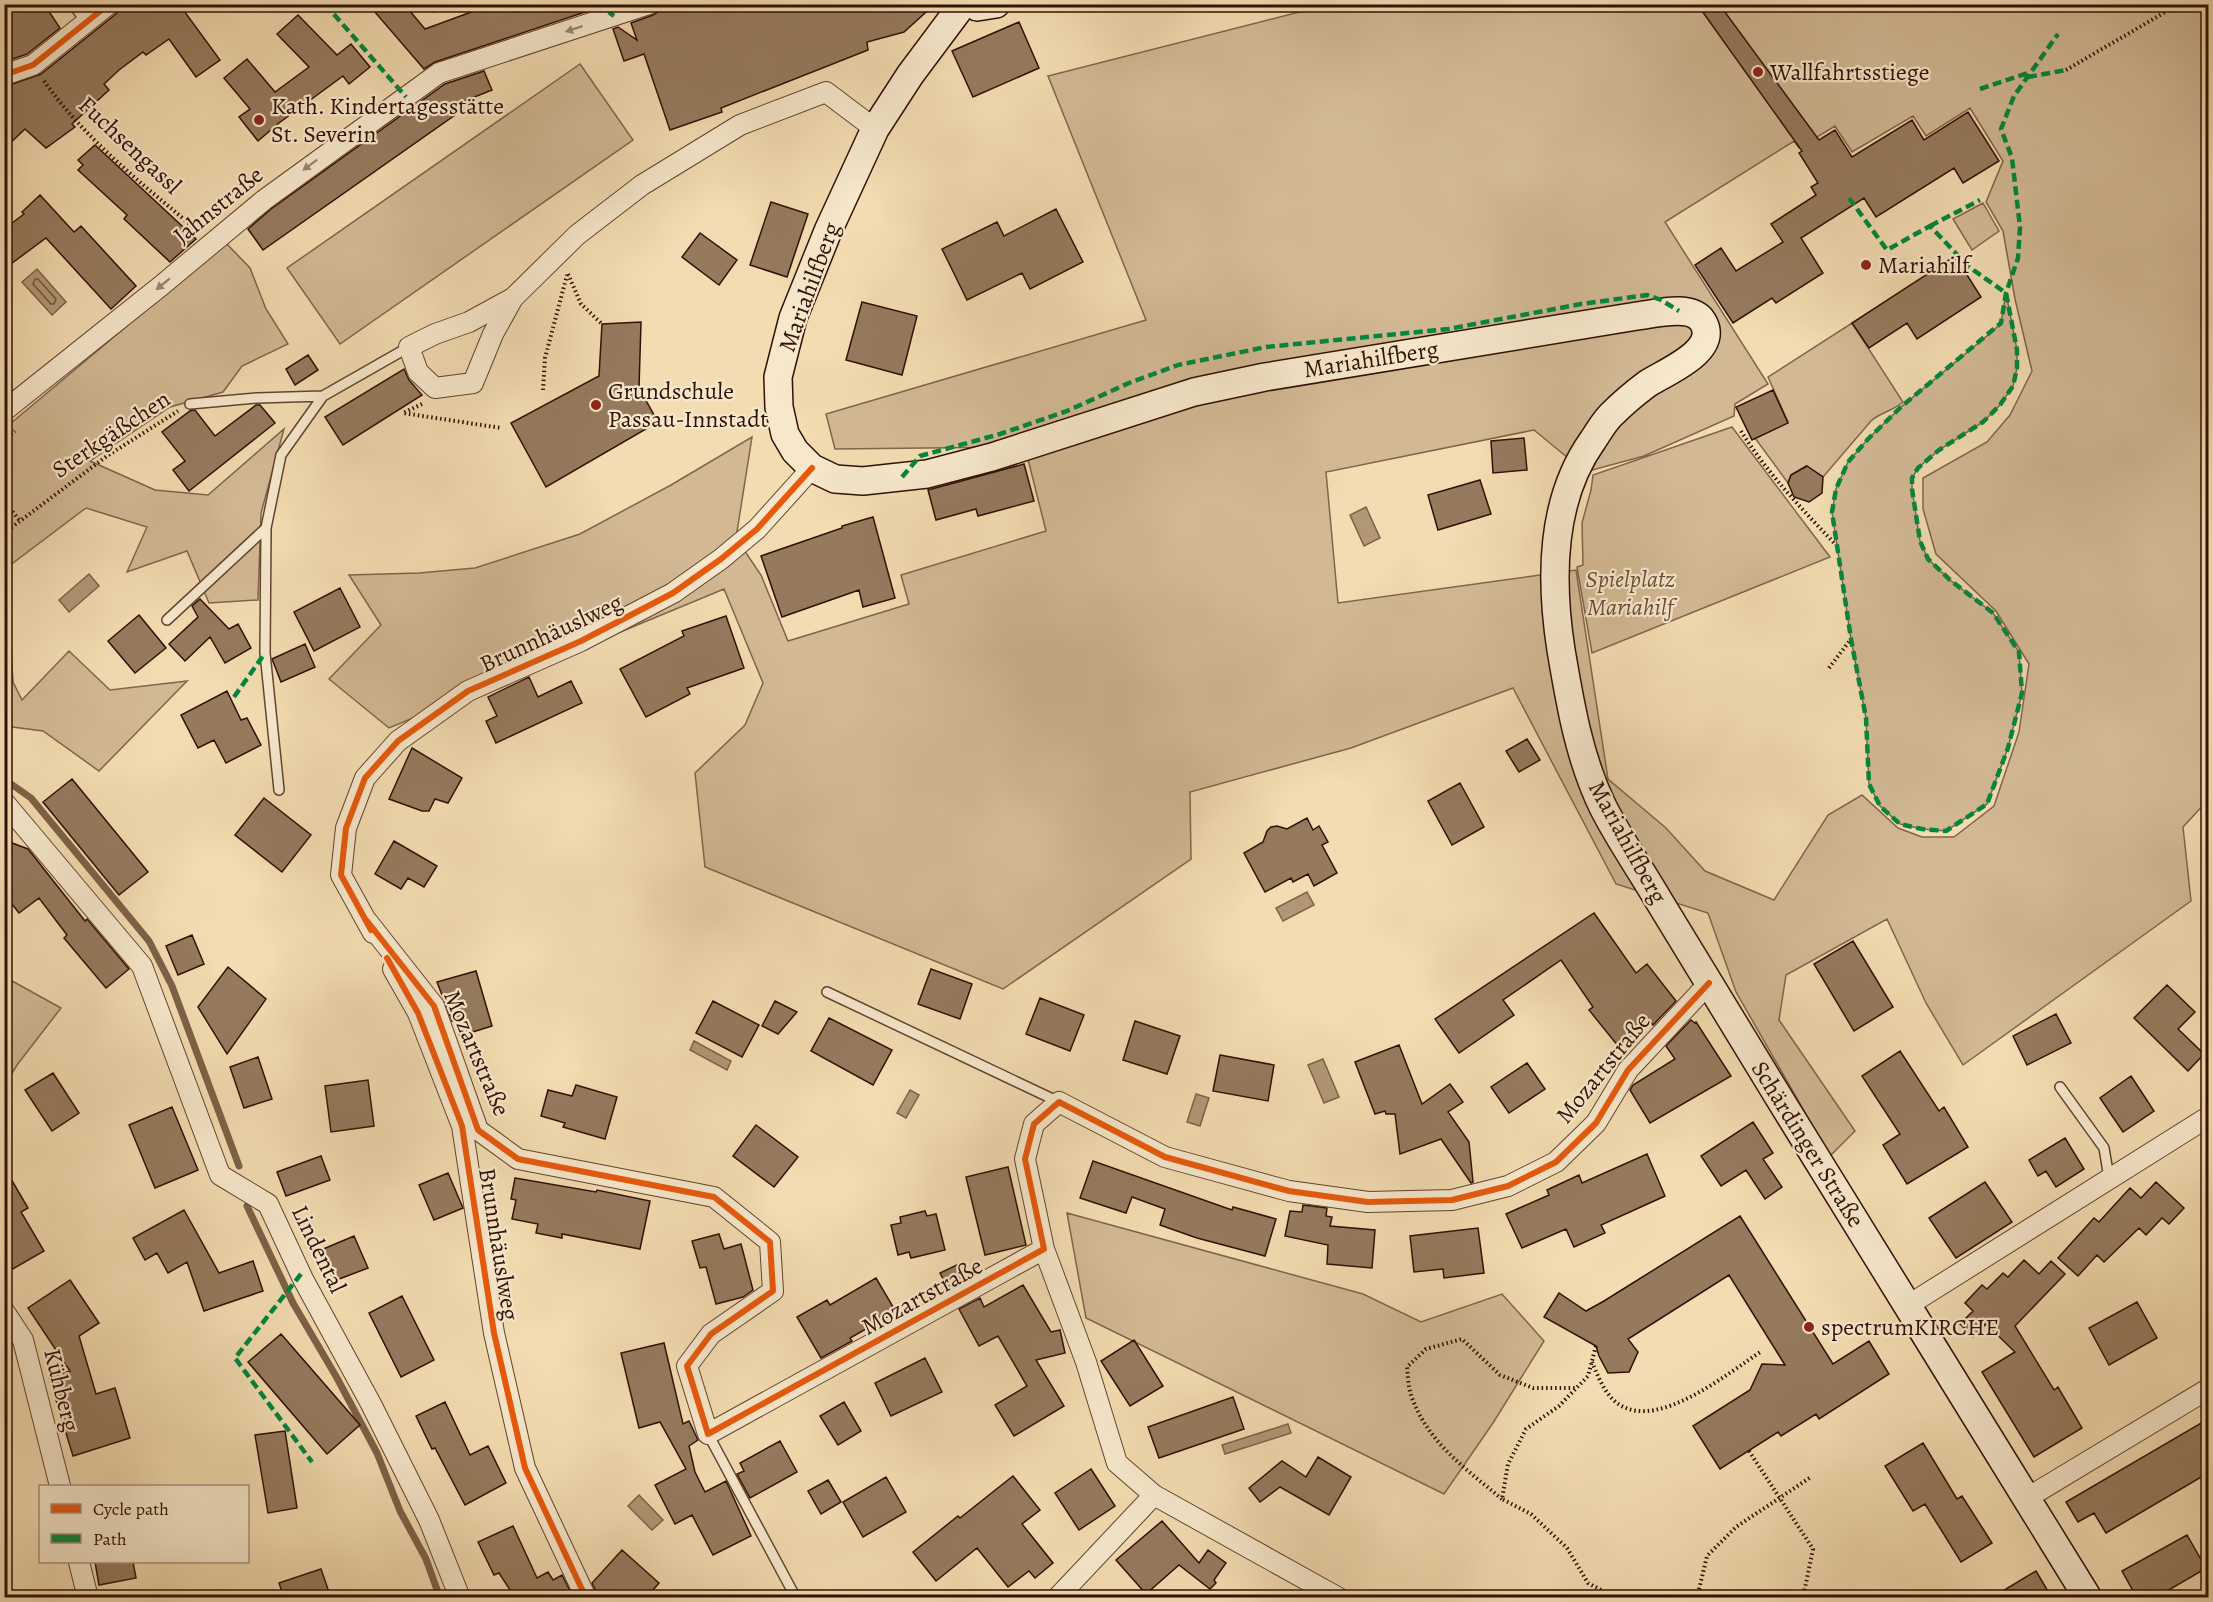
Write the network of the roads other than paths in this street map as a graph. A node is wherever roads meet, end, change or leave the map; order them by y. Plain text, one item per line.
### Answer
1 (73, 4) edge
2 (109, 4) edge
3 (649, 4) edge
4 (963, 4) edge
5 (973, 4) edge
6 (996, 4) edge
7 (86, 22) junction
8 (4, 75) edge
9 (875, 129) junction
10 (513, 298) junction
11 (409, 347) junction
12 (323, 396) junction
13 (190, 404) road end
14 (4, 411) edge
15 (812, 468) junction
16 (266, 528) junction
17 (167, 620) dead end
18 (279, 790) dead end
19 (4, 802) edge
20 (366, 921) junction
21 (1709, 983) junction
22 (827, 992) dead end
23 (2061, 1087) dead end
24 (1059, 1102) junction
25 (2208, 1117) edge
26 (2109, 1178) junction
27 (1044, 1249) junction
28 (1906, 1306) junction
29 (4, 1311) edge
30 (2208, 1389) edge
31 (708, 1434) junction
32 (60, 1485) edge
33 (1154, 1495) junction
34 (2027, 1498) junction
35 (79, 1563) edge
36 (88, 1598) edge
37 (460, 1598) edge
38 (586, 1598) edge
39 (796, 1598) edge
40 (1057, 1598) edge
41 (1339, 1598) edge
42 (2088, 1598) edge

1 - 7 lane
2 - 7 street
3 -> 14 street, Jahnstraße
4 - 9 main road, Mariahilfberg
5 - 6 main road
7 - 8 street
9 - 10 street
9 - 15 main road, Mariahilfberg
10 - 11 street
10 - 11 street
11 - 12 lane
12 - 13 lane, Sterkgäßchen
12 - 16 lane
15 - 20 street, Brunnhäuslweg
15 - 21 main road, Mariahilfberg
16 - 17 lane
16 - 18 lane
19 - 37 street, Lindental
20 - 31 street, Mozartstraße
20 - 38 street, Brunnhäuslweg
21 - 24 street, Mozartstraße
21 - 28 main road, Schärdinger Straße
22 - 24 lane
23 - 26 lane
24 - 27 street
25 - 26 street
26 - 28 street
27 - 31 street, Mozartstraße
27 - 33 street
28 - 34 main road, Schärdinger Straße
29 - 32 street, Kühberg
30 - 34 street
31 - 39 lane
33 - 40 street
33 - 41 street
34 - 42 main road, Schärdinger Straße
35 - 36 street

